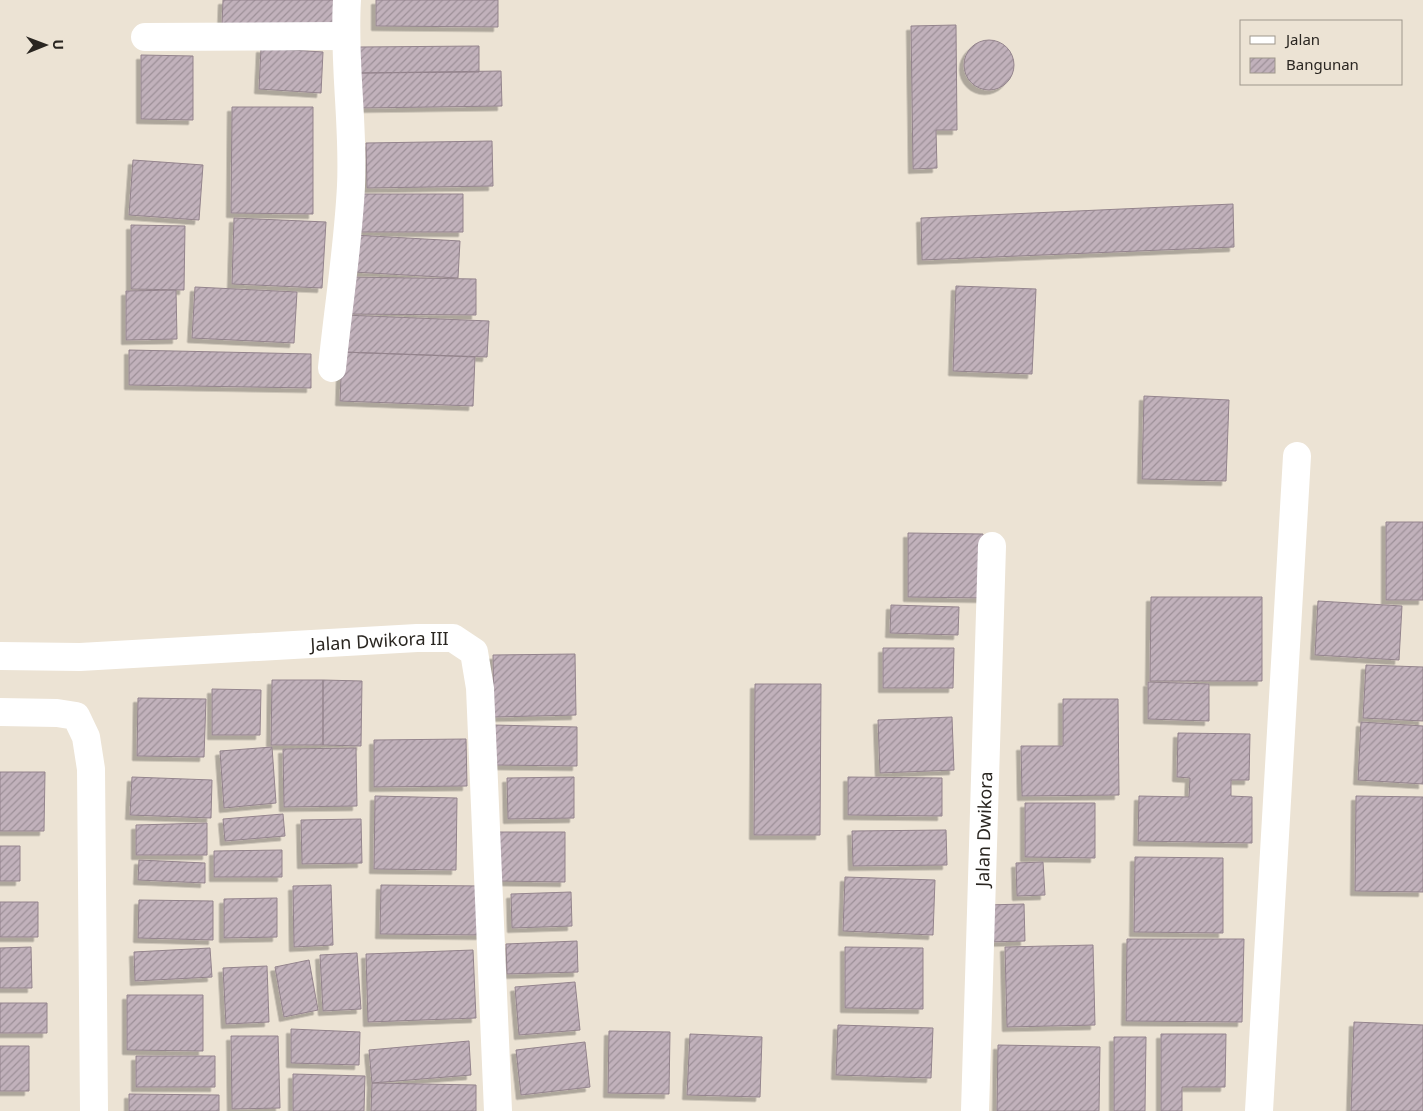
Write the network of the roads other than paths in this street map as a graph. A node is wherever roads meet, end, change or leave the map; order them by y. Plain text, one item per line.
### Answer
1 (347, 0) edge
2 (344, 36) junction
3 (145, 37) dead end
4 (332, 368) dead end
5 (1297, 456) dead end
6 (992, 546) dead end
7 (0, 656) edge
8 (0, 712) edge
9 (94, 1111) edge
10 (498, 1111) edge
11 (975, 1111) edge
12 (1259, 1111) edge

1 - 2 street
2 - 3 street
2 - 4 street
5 - 12 street
6 - 11 street, Jalan Dwikora
7 - 10 street, Jalan Dwikora III
8 - 9 street

